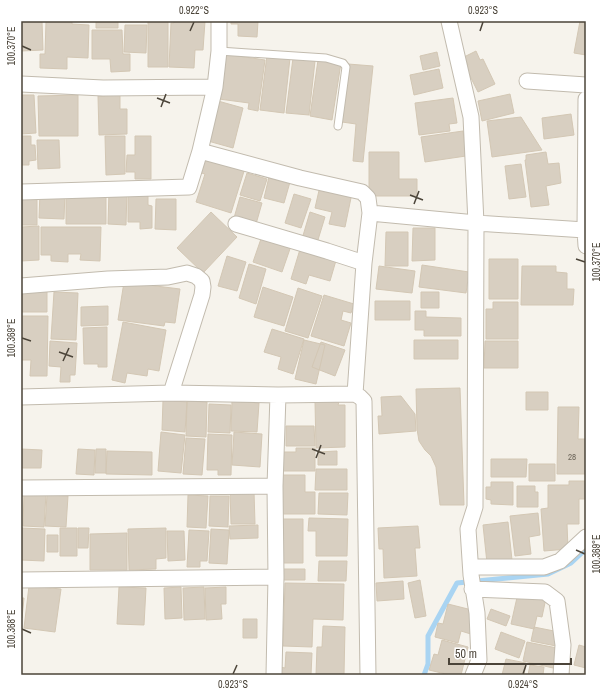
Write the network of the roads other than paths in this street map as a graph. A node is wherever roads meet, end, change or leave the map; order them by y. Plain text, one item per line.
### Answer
1 (219, 21) edge
2 (449, 21) edge
3 (219, 51) junction
4 (527, 81) dead end
5 (21, 84) edge
6 (586, 85) edge
7 (215, 87) junction
8 (586, 99) edge
9 (338, 126) dead end
10 (200, 151) junction
11 (21, 192) edge
12 (370, 213) junction
13 (476, 223) junction
14 (236, 224) dead end
15 (585, 230) junction
16 (586, 246) edge
17 (364, 263) junction
18 (21, 286) edge
19 (171, 393) junction
20 (355, 394) junction
21 (278, 395) junction
22 (21, 397) edge
23 (275, 486) junction
24 (21, 488) edge
25 (586, 537) edge
26 (276, 577) junction
27 (471, 579) junction
28 (21, 580) edge
29 (274, 675) edge
30 (368, 675) edge
31 (473, 675) edge
32 (562, 675) edge

1 - 3 street
2 - 13 street
3 - 7 street
3 - 9 lane
4 - 6 street
5 - 7 street
7 - 10 street
8 - 15 street
10 - 11 street
10 - 12 street
12 - 13 street
12 - 17 street
13 - 15 street
13 - 27 street
14 - 17 street
15 - 16 street
17 - 20 street
18 - 19 street
19 - 21 street
19 - 22 street
20 - 21 street
20 - 30 street
21 - 23 street
23 - 24 street
23 - 26 street
25 - 27 street
26 - 28 street
26 - 29 street
27 - 31 street
27 - 32 street

